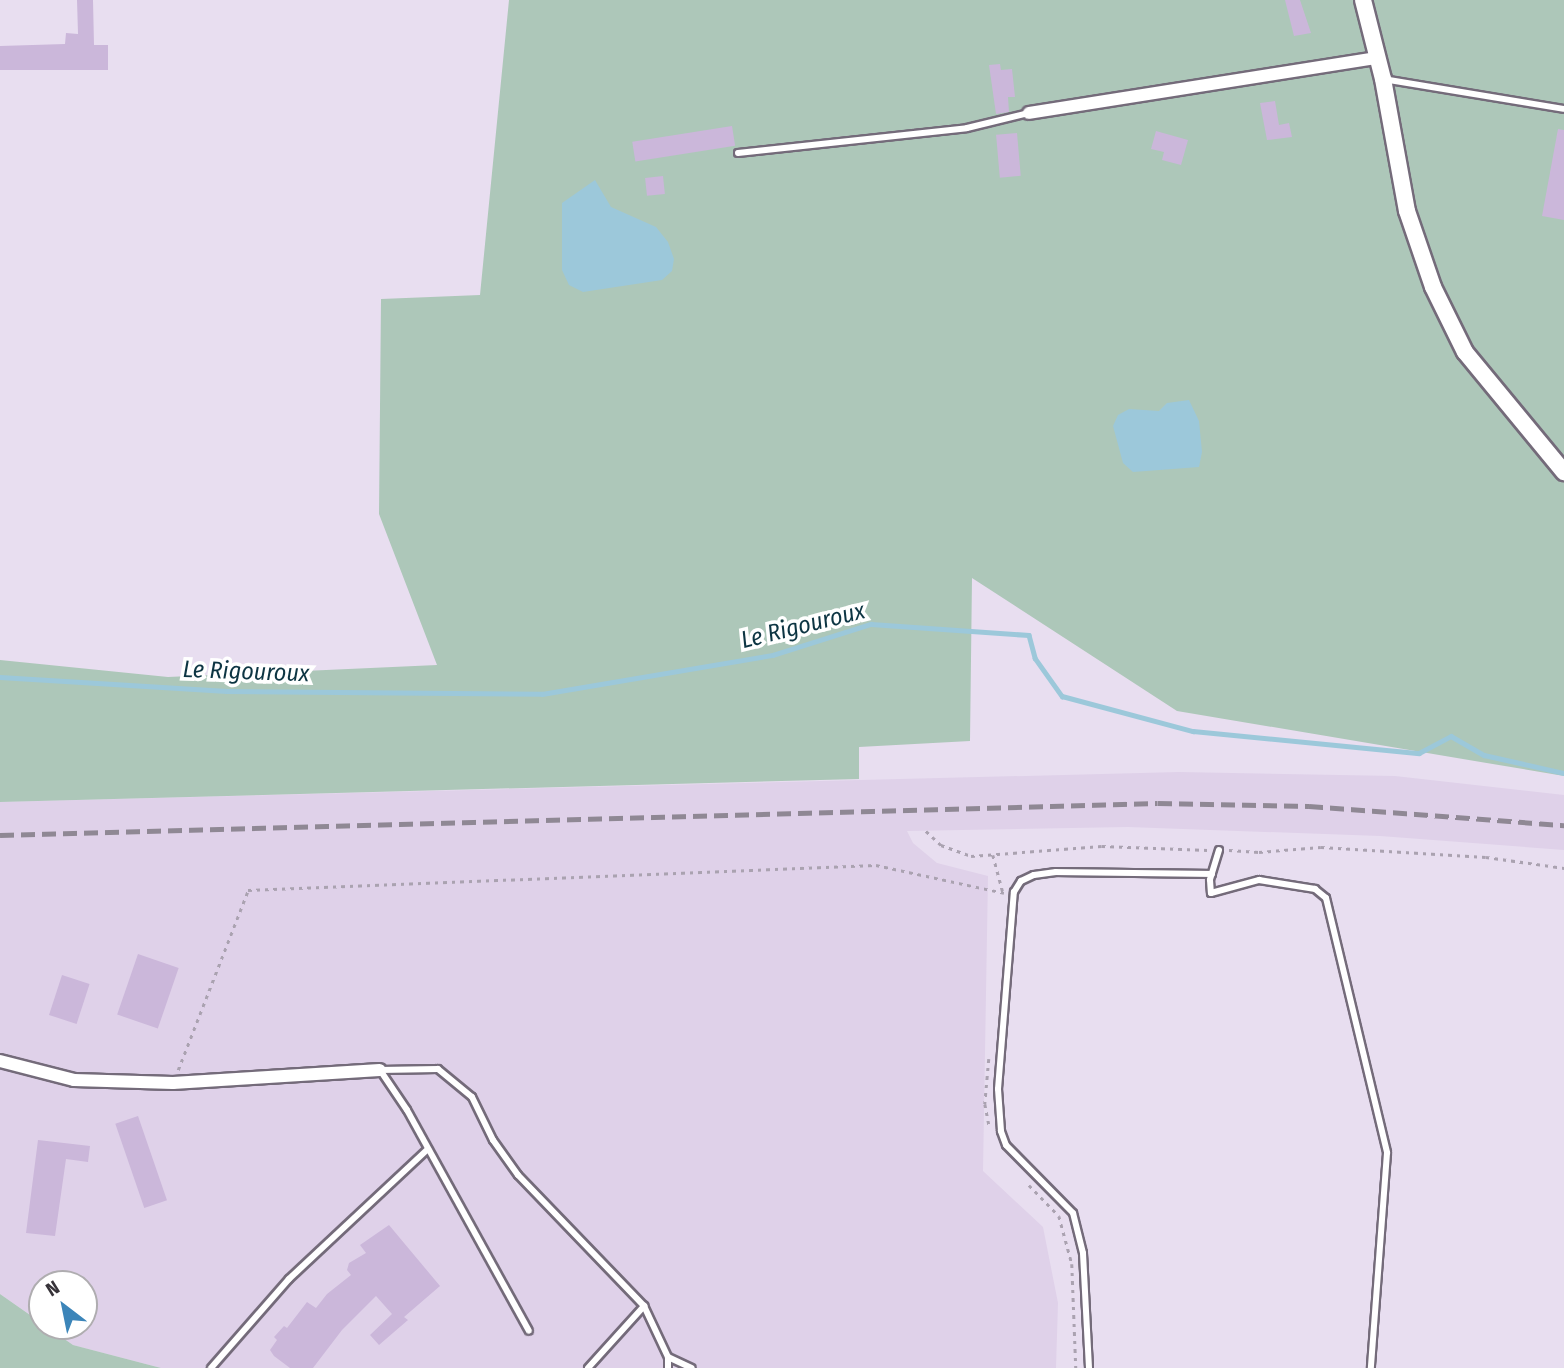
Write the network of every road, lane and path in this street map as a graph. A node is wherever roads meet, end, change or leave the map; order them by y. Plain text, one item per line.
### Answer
1 (1363, 0) edge
2 (1376, 58) junction
3 (1383, 79) junction
4 (1564, 109) edge
5 (1029, 113) joint
6 (738, 153) dead end
7 (1564, 472) edge
8 (926, 831) dead end
9 (1219, 850) junction
10 (993, 855) junction
11 (1564, 868) edge
12 (1212, 874) junction
13 (990, 1051) dead end
14 (0, 1061) edge
15 (380, 1070) junction
16 (173, 1083) junction
17 (990, 1127) dead end
18 (428, 1149) junction
19 (1026, 1181) dead end
20 (644, 1307) junction
21 (529, 1331) dead end
22 (668, 1357) junction
23 (211, 1368) edge
24 (588, 1368) edge
25 (668, 1368) edge
26 (692, 1368) edge
27 (1076, 1368) edge
28 (1089, 1368) edge
29 (1371, 1368) edge

1 - 2 street
2 - 3 street
2 - 5 street
3 - 4 lane
3 - 7 street
5 - 6 lane
8 - 10 path
9 - 10 path
9 - 11 path
9 - 12 lane
10 - 16 path
12 - 28 lane
12 - 29 lane
13 - 17 path
14 - 16 street
15 - 16 street
15 - 18 lane
15 - 20 lane
18 - 21 lane
18 - 23 lane
19 - 27 path
20 - 22 lane
20 - 24 lane
22 - 25 lane
22 - 26 lane

